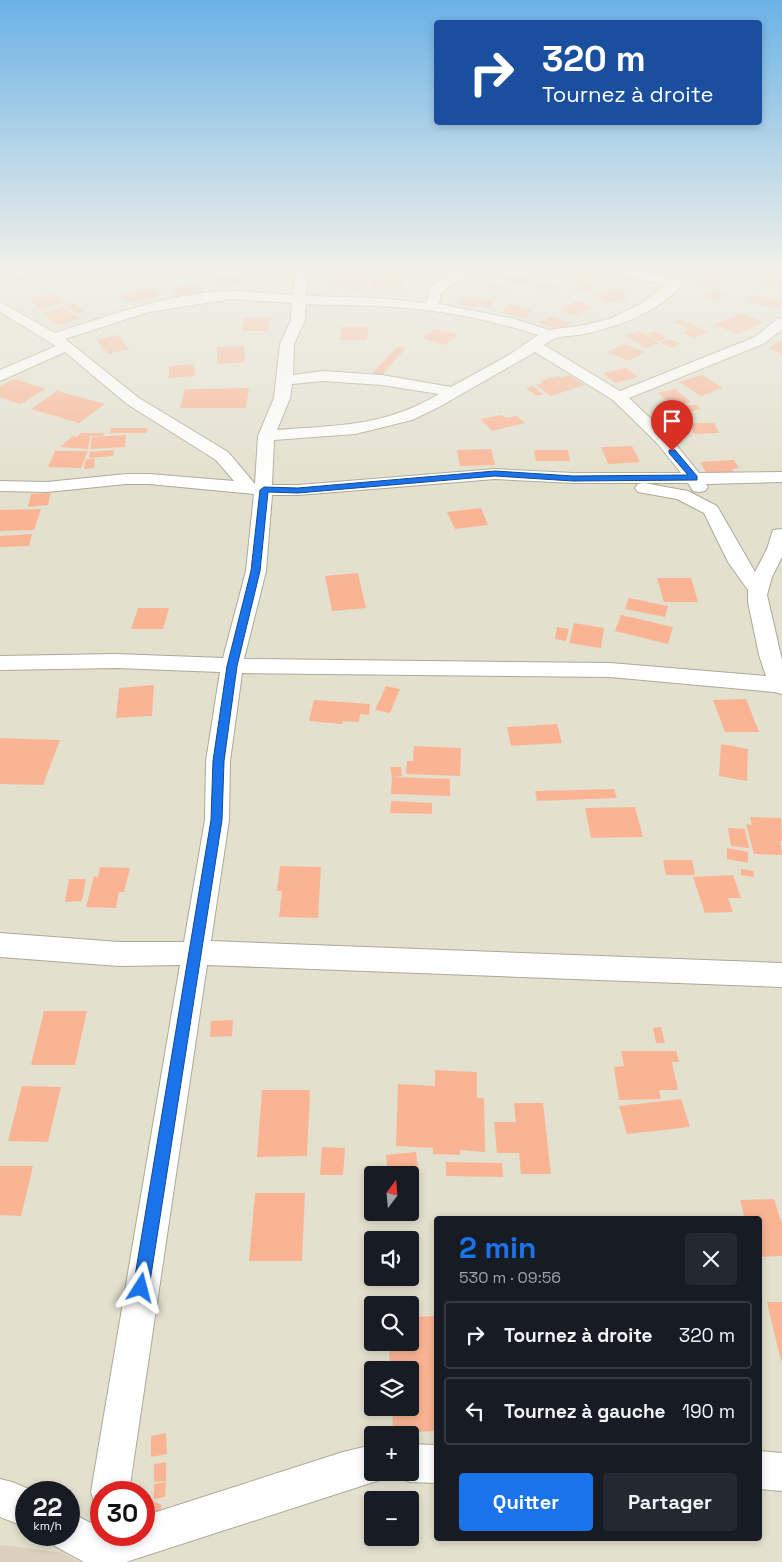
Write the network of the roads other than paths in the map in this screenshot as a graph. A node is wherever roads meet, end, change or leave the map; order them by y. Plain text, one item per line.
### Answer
1 (62, 343) edge
2 (288, 343) edge
3 (538, 343) edge
4 (753, 343) edge
5 (67, 346) junction
6 (534, 346) junction
7 (0, 376) edge
8 (285, 380) junction
9 (454, 392) junction
10 (619, 397) junction
11 (266, 436) junction
12 (609, 477) junction
13 (782, 477) edge
14 (694, 478) junction
15 (256, 489) junction
16 (4, 490) edge
17 (711, 510) junction
18 (780, 534) dead end
19 (758, 590) junction
20 (0, 663) edge
21 (232, 666) junction
22 (782, 686) edge
23 (0, 946) edge
24 (195, 953) junction
25 (782, 976) edge
26 (419, 1463) edge
27 (434, 1464) edge
28 (364, 1466) edge
29 (762, 1470) edge
30 (782, 1472) edge
31 (112, 1481) edge
32 (0, 1498) edge
33 (15, 1502) edge
34 (80, 1538) edge
35 (102, 1549) edge

1 - 5 street
2 - 8 street
3 - 6 street
4 - 10 street
5 - 7 street
5 - 15 street
6 - 9 street
6 - 10 street
8 - 9 street
8 - 11 street
9 - 11 street
10 - 14 street
11 - 15 street
12 - 14 street
12 - 15 street
12 - 17 street
13 - 14 street
14 - 17 street
15 - 16 street
15 - 21 street
17 - 19 street
18 - 19 street
19 - 22 street
20 - 21 street
21 - 22 street
21 - 24 street
23 - 24 street
24 - 25 street
24 - 31 street
26 - 27 street
28 - 35 street
29 - 30 street
32 - 33 street
34 - 35 street

